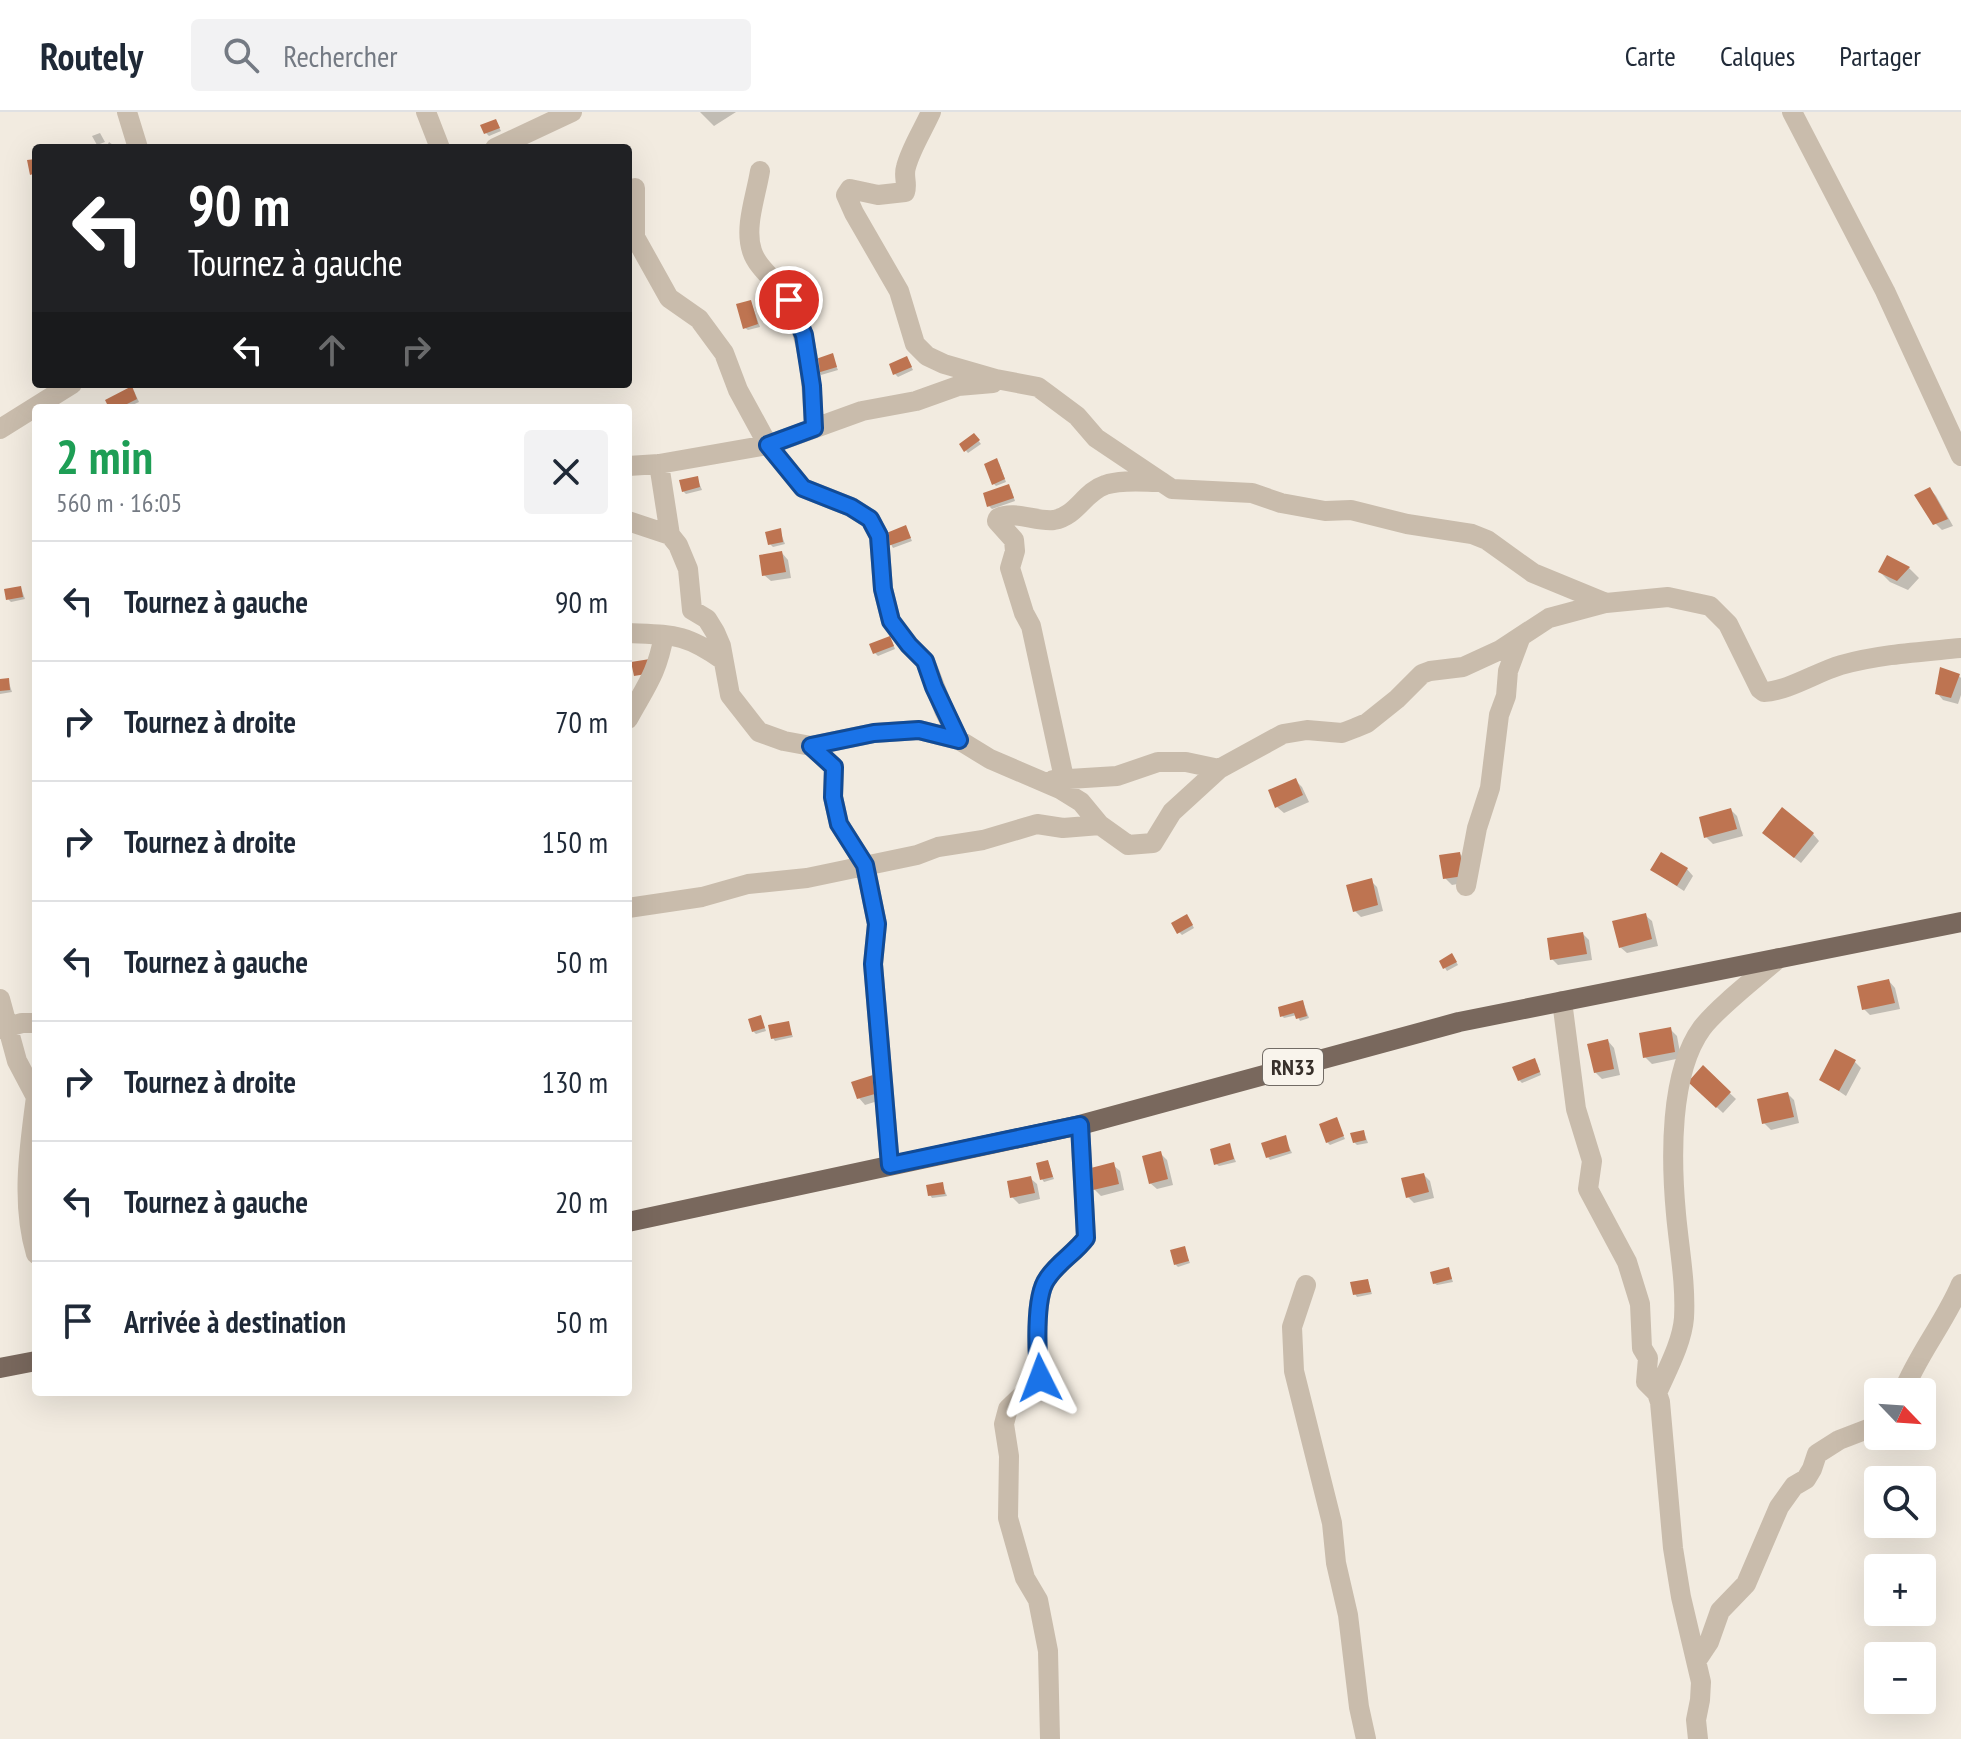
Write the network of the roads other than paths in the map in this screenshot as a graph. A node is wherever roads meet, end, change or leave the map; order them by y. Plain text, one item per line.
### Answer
1 (127, 112) edge
2 (426, 112) edge
3 (572, 112) edge
4 (931, 112) edge
5 (1792, 112) edge
6 (137, 144) edge
7 (438, 144) edge
8 (504, 144) edge
9 (760, 171) dead end
10 (635, 188) dead end
11 (1013, 381) junction
12 (64, 394) edge
13 (46, 404) edge
14 (32, 412) edge
15 (814, 428) junction
16 (0, 429) edge
17 (768, 445) junction
18 (1961, 456) edge
19 (659, 464) junction
20 (632, 466) edge
21 (1162, 482) junction
22 (632, 522) edge
23 (670, 535) junction
24 (1606, 603) junction
25 (632, 633) edge
26 (664, 635) junction
27 (1521, 636) junction
28 (1961, 648) edge
29 (723, 660) junction
30 (632, 712) edge
31 (959, 740) junction
32 (811, 746) junction
33 (1219, 769) junction
34 (1054, 780) junction
35 (1100, 825) junction
36 (865, 865) junction
37 (1466, 886) dead end
38 (632, 907) edge
39 (1961, 922) edge
40 (1779, 958) junction
41 (0, 999) edge
42 (1562, 1001) junction
43 (32, 1024) edge
44 (4, 1028) edge
45 (32, 1089) edge
46 (1080, 1125) junction
47 (32, 1144) edge
48 (890, 1165) junction
49 (632, 1221) edge
50 (32, 1240) edge
51 (1961, 1284) edge
52 (1306, 1285) dead end
53 (32, 1362) edge
54 (0, 1368) edge
55 (1908, 1378) edge
56 (1657, 1393) junction
57 (1864, 1430) edge
58 (1697, 1660) junction
59 (1050, 1739) edge
60 (1366, 1739) edge
61 (1698, 1739) edge

1 - 6 street
2 - 7 street
3 - 8 street
4 - 11 street
5 - 18 street
9 - 15 street
10 - 17 street
11 - 15 street
11 - 21 street
12 - 13 street
14 - 16 street
15 - 17 street
17 - 19 street
17 - 31 street
19 - 20 street
19 - 23 street
21 - 24 street
21 - 34 street
22 - 23 street
23 - 29 street
24 - 27 street
24 - 28 street
25 - 26 street
26 - 29 street
26 - 30 street
27 - 33 street
27 - 37 street
29 - 32 street
31 - 32 street
31 - 34 street
32 - 36 street
33 - 34 street
33 - 35 street
34 - 35 street
35 - 36 street
36 - 38 street
36 - 48 street
39 - 40 main road, RN33
40 - 42 main road, RN33
40 - 56 street
41 - 44 street
42 - 46 main road, RN33
42 - 56 street
43 - 44 street
44 - 45 street
46 - 48 main road, RN33
46 - 59 street
47 - 50 street
48 - 49 main road, RN33
51 - 55 street
52 - 60 street
53 - 54 main road
56 - 58 street
57 - 58 street
58 - 61 street

